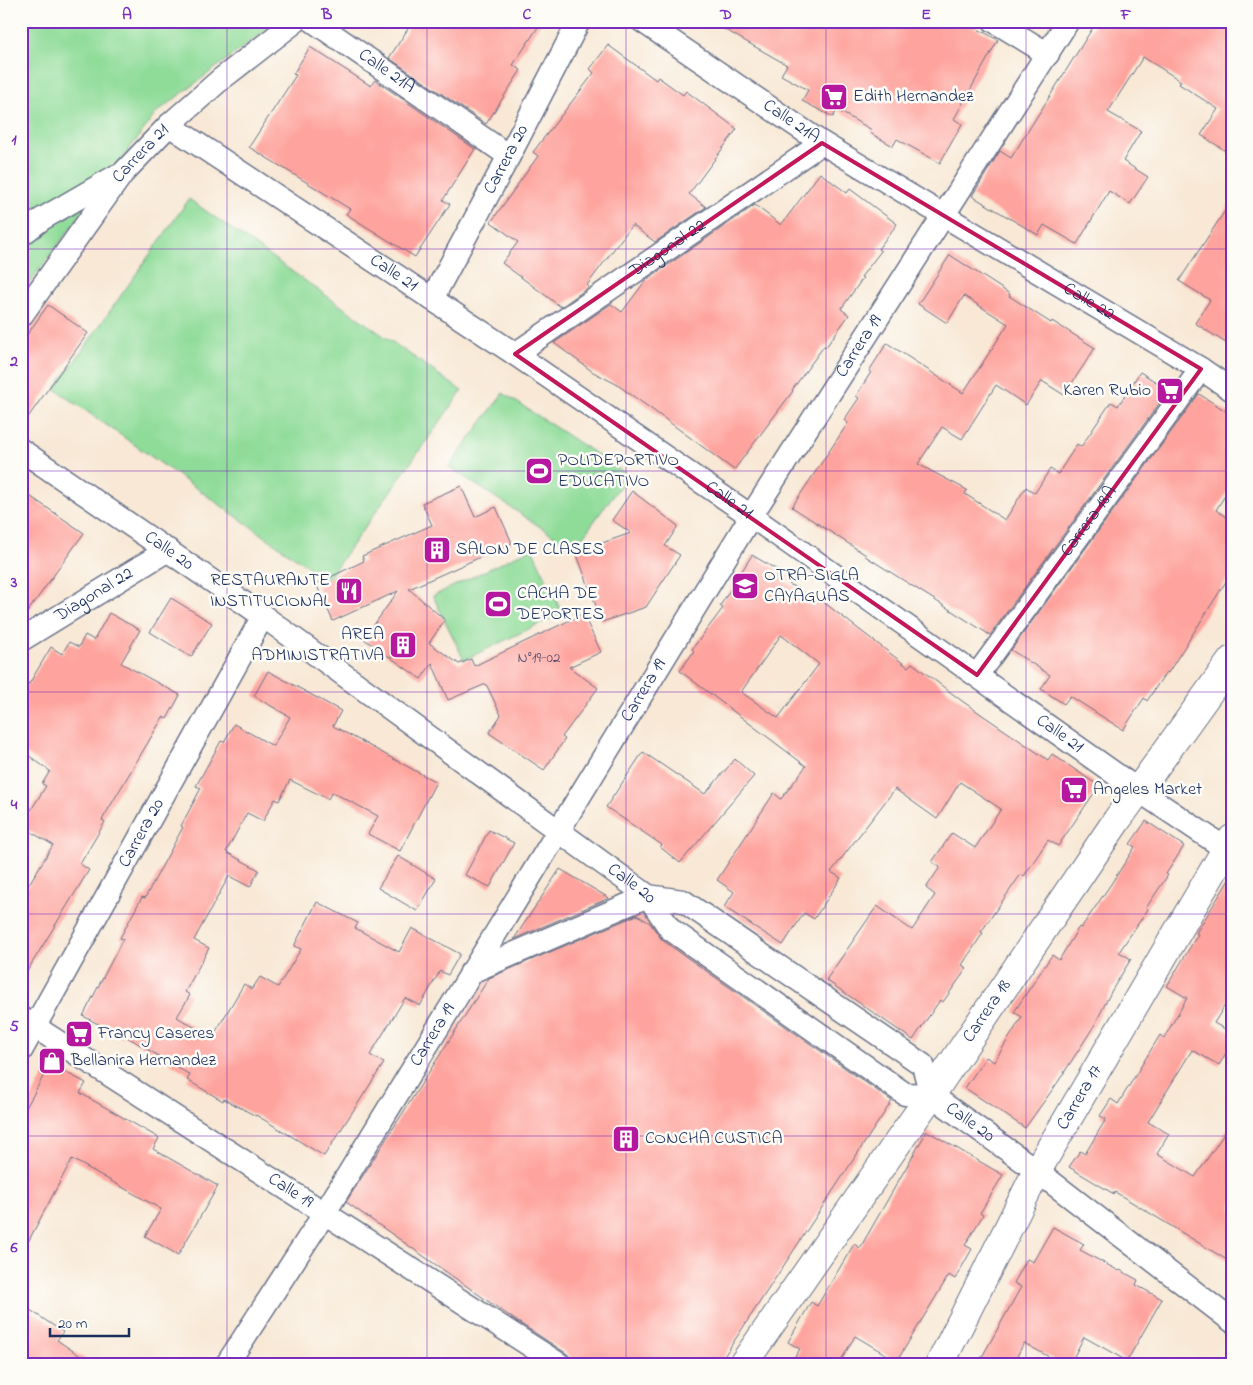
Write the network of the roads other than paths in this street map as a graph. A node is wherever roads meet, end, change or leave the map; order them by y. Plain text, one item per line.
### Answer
1 (296, 21) edge
2 (313, 21) edge
3 (578, 21) edge
4 (994, 21) edge
5 (1068, 21) edge
6 (649, 23) edge
7 (1048, 54) junction
8 (169, 125) junction
9 (822, 143) junction
10 (509, 156) junction
11 (122, 174) junction
12 (943, 216) junction
13 (21, 235) edge
14 (432, 298) junction
15 (21, 316) edge
16 (515, 354) junction
17 (1201, 370) junction
18 (1232, 390) edge
19 (21, 450) edge
20 (751, 516) junction
21 (168, 550) junction
22 (263, 616) junction
23 (21, 640) edge
24 (1232, 660) edge
25 (977, 675) junction
26 (1138, 790) junction
27 (558, 831) junction
28 (1230, 847) edge
29 (648, 896) junction
30 (471, 972) junction
31 (28, 1023) edge
32 (21, 1051) edge
33 (931, 1095) junction
34 (1037, 1171) junction
35 (324, 1214) junction
36 (1232, 1321) edge
37 (227, 1364) edge
38 (558, 1364) edge
39 (744, 1364) edge
40 (940, 1364) edge

1 - 8 street, Carrera 21
2 - 10 street, Calle 21A
3 - 10 street, Carrera 20
4 - 7 street
5 - 7 street, Carrera 19
6 - 9 street, Calle 21A
7 - 12 street, Carrera 19
8 - 11 street, Carrera 21
8 - 14 street, Calle 21
9 - 12 street, Calle 21A
9 - 16 street, Diagonal 22
10 - 14 street, Carrera 20
11 - 13 street
11 - 15 street, Carrera 21
12 - 17 street, Calle 22
12 - 20 street, Carrera 19
14 - 16 street, Calle 21
16 - 20 street, Calle 21
17 - 18 street, Calle 22
17 - 25 street, Carrera 18A
19 - 21 street, Calle 20
20 - 25 street, Calle 21
20 - 27 street, Carrera 19
21 - 22 street, Calle 20
21 - 23 street, Diagonal 22
22 - 27 street, Calle 20
22 - 31 street, Carrera 20
24 - 26 street, Carrera 18
25 - 26 street, Calle 21
26 - 28 street, Calle 21
26 - 33 street, Carrera 18
27 - 29 street, Calle 20
27 - 30 street, Carrera 19
28 - 34 street, Carrera 17
29 - 30 street
29 - 33 street, Calle 20
29 - 33 street
30 - 35 street, Carrera 19
31 - 32 street, Carrera 20
31 - 35 street, Calle 19
33 - 34 street, Calle 20
33 - 39 street, Carrera 18
34 - 36 street, Calle 20
34 - 40 street, Carrera 17
35 - 37 street, Carrera 19
35 - 38 street, Calle 19

